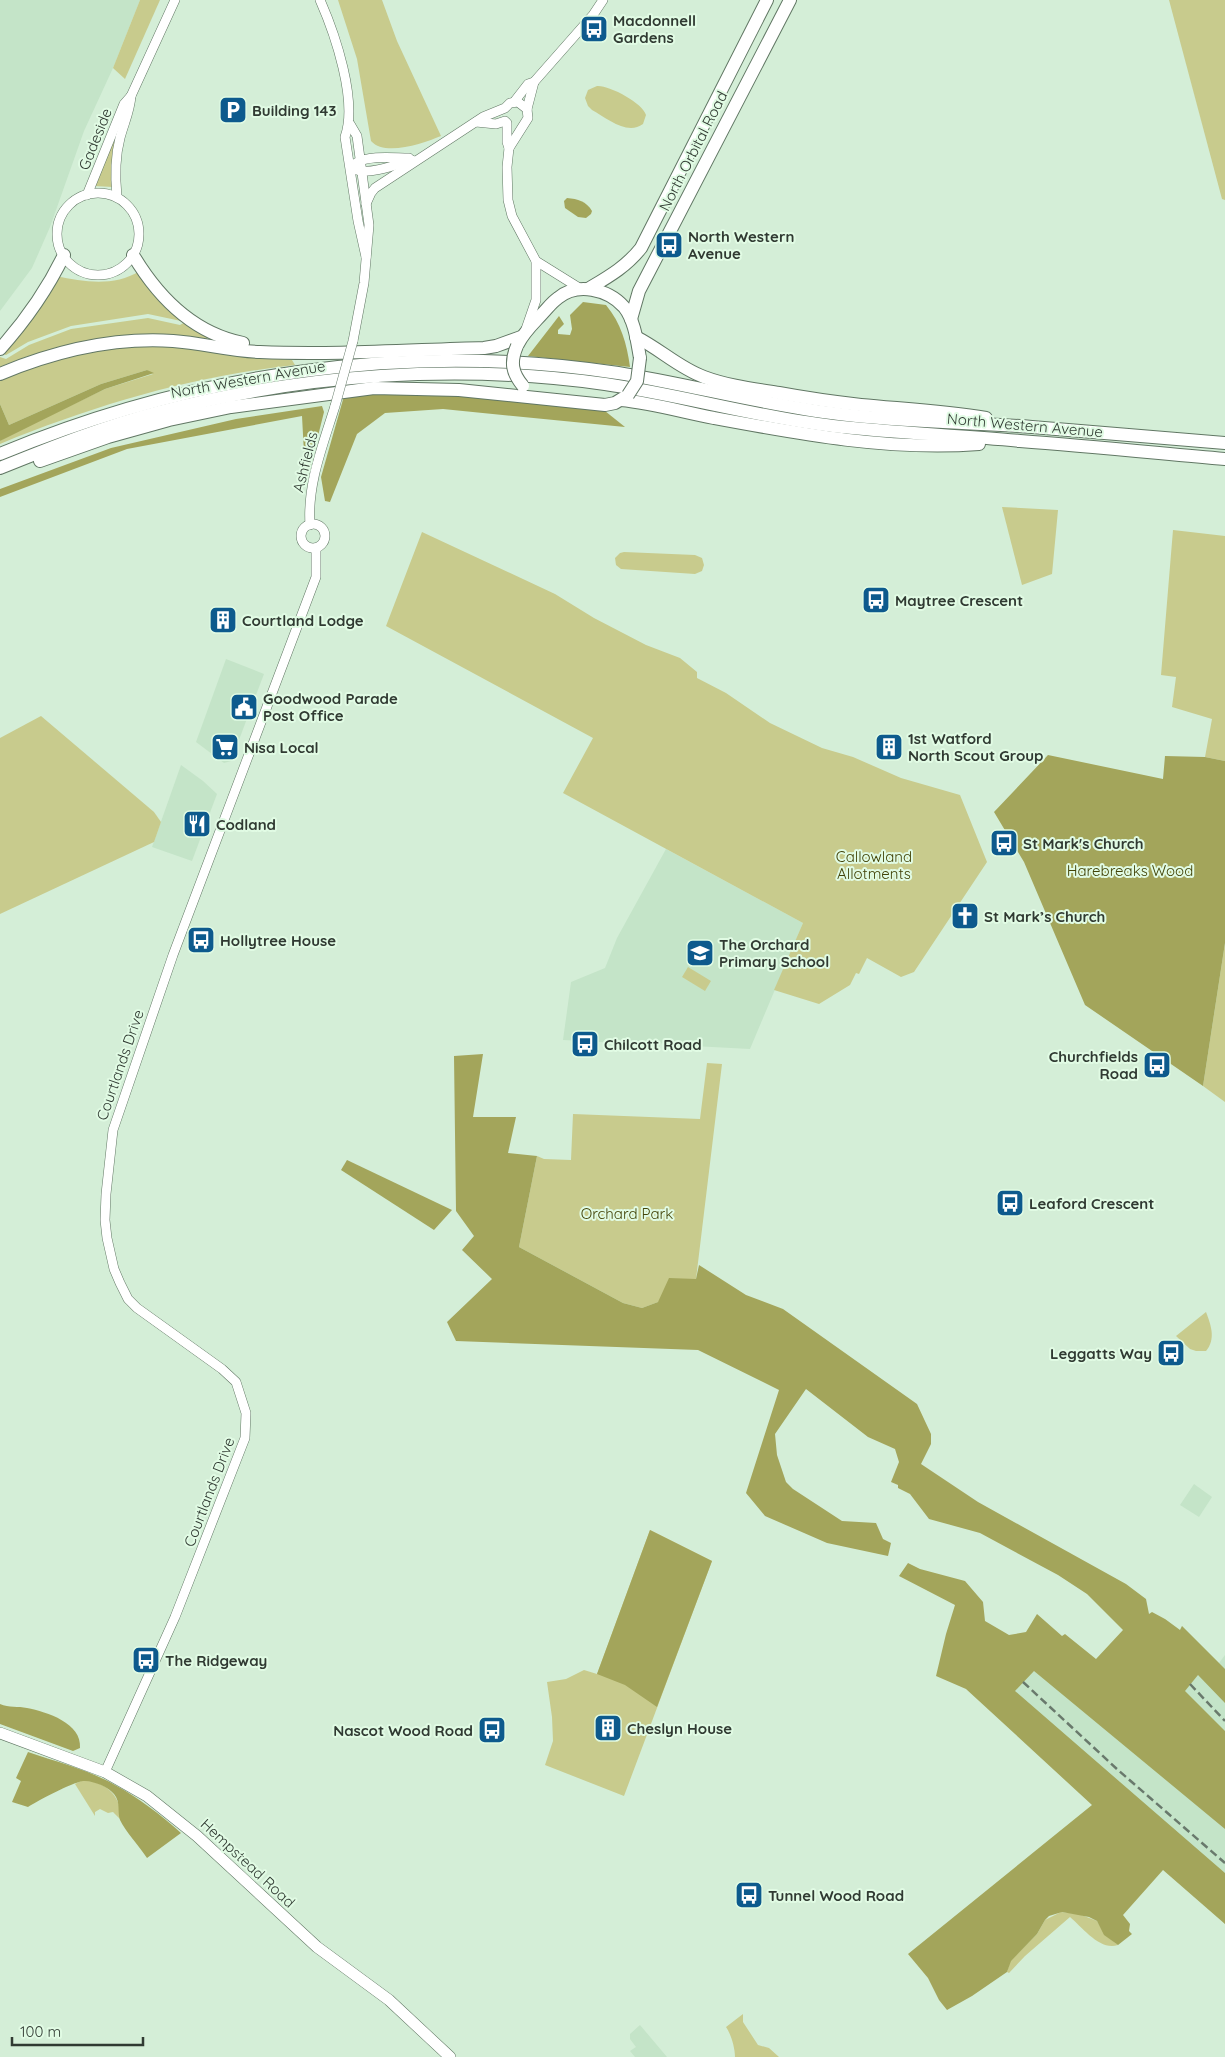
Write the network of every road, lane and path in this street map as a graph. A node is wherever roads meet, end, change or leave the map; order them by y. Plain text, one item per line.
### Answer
1 (320, 0) edge
2 (603, 0) edge
3 (767, 0) edge
4 (790, 0) edge
5 (175, 2) edge
6 (534, 82) junction
7 (131, 96) junction
8 (514, 102) junction
9 (504, 108) junction
10 (527, 109) junction
11 (476, 122) junction
12 (506, 122) junction
13 (350, 124) junction
14 (523, 125) junction
15 (509, 148) junction
16 (419, 158) junction
17 (360, 161) junction
18 (350, 167) junction
19 (361, 171) junction
20 (87, 195) junction
21 (116, 197) junction
22 (366, 204) junction
23 (64, 255) junction
24 (133, 255) junction
25 (366, 257) junction
26 (536, 261) junction
27 (584, 289) junction
28 (631, 319) junction
29 (636, 337) junction
30 (521, 338) junction
31 (0, 349) edge
32 (294, 352) junction
33 (0, 374) edge
34 (624, 397) junction
35 (540, 398) junction
36 (1031, 427) junction
37 (1021, 441) junction
38 (1225, 443) edge
39 (0, 454) edge
40 (1225, 460) edge
41 (0, 468) edge
42 (0, 476) edge
43 (310, 525) junction
44 (316, 548) junction
45 (0, 1733) edge
46 (106, 1772) junction
47 (450, 2057) edge

1 - 13 street
2 - 6 street
3 - 27 highway, North Orbital Road
4 - 28 highway, North Orbital Road
5 - 7 street, Gadeside
6 - 8 street
6 - 10 street
7 - 20 street, Gadeside
7 - 21 street, Gadeside
8 - 9 street
8 - 10 street
9 - 11 street
9 - 12 street
10 - 14 street
11 - 12 street
11 - 16 street
12 - 14 street
12 - 15 street
13 - 17 street, Ashfields
13 - 18 street
14 - 15 street
15 - 26 street
16 - 17 street
16 - 19 street
16 - 22 street
17 - 18 street
17 - 19 street, Ashfields
18 - 19 street
18 - 25 street
19 - 22 street, Ashfields
20 - 21 street
20 - 23 street
21 - 24 street
22 - 25 street, Ashfields
23 - 24 street
23 - 31 highway
24 - 32 highway
25 - 43 street, Ashfields, bridge
26 - 27 street
26 - 30 street
27 - 28 highway
27 - 30 highway
28 - 29 highway
29 - 34 highway, bridge
29 - 36 highway
30 - 32 highway
30 - 35 highway, bridge
32 - 33 highway
34 - 35 highway
34 - 37 highway
35 - 42 highway
36 - 38 highway, North Western Avenue
36 - 39 highway, North Western Avenue
37 - 40 highway, North Western Avenue
37 - 41 highway, North Western Avenue
43 - 44 street
43 - 44 street
44 - 46 street, Courtlands Drive
45 - 46 main road, Hempstead Road
46 - 47 main road, Hempstead Road

